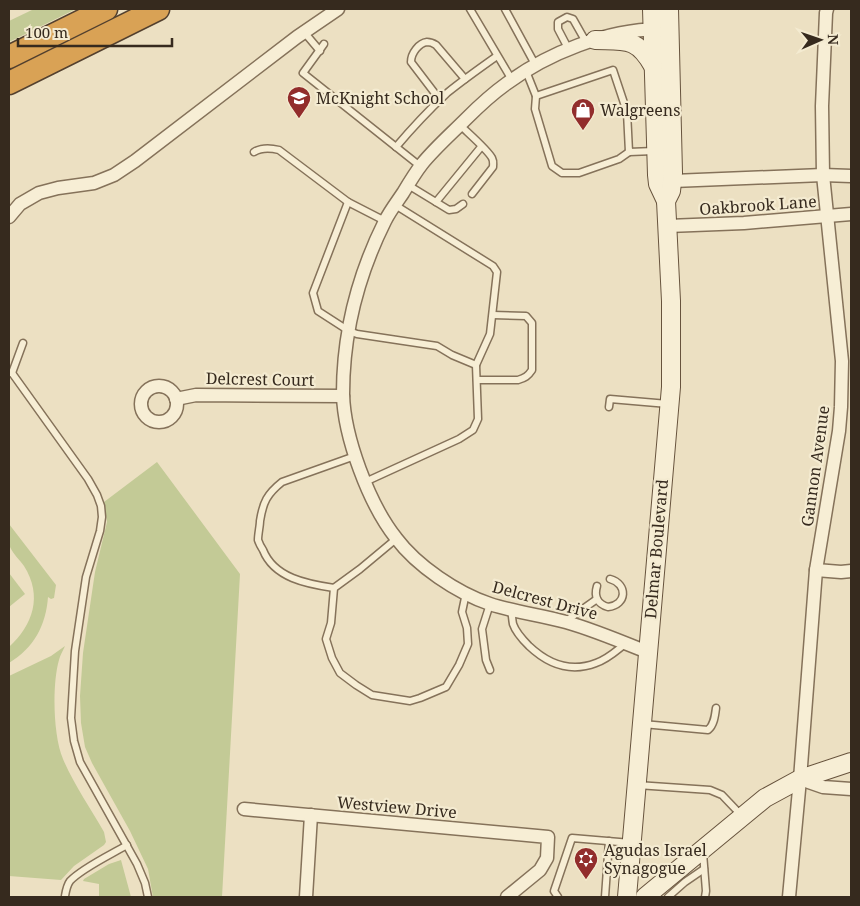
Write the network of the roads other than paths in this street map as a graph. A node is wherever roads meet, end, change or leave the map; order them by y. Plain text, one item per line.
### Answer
1 (106, 9) edge
2 (158, 9) edge
3 (174, 9) edge
4 (338, 9) edge
5 (470, 9) edge
6 (505, 9) edge
7 (652, 9) edge
8 (669, 9) edge
9 (827, 9) edge
10 (130, 23) junction
11 (661, 29) junction
12 (304, 32) junction
13 (590, 41) junction
14 (324, 44) dead end
15 (569, 50) junction
16 (320, 51) junction
17 (497, 56) junction
18 (9, 57) edge
19 (653, 66) junction
20 (531, 68) junction
21 (465, 78) junction
22 (512, 80) junction
23 (9, 83) edge
24 (536, 96) junction
25 (440, 100) junction
26 (460, 125) junction
27 (482, 146) junction
28 (396, 147) junction
29 (656, 151) junction
30 (254, 152) dead end
31 (629, 152) junction
32 (420, 166) junction
33 (823, 175) junction
34 (851, 176) edge
35 (673, 181) junction
36 (408, 185) junction
37 (472, 194) dead end
38 (666, 201) junction
39 (348, 202) junction
40 (436, 202) junction
41 (463, 204) dead end
42 (395, 205) junction
43 (851, 214) edge
44 (9, 217) edge
45 (828, 217) junction
46 (385, 221) junction
47 (668, 226) junction
48 (493, 315) junction
49 (349, 331) junction
50 (23, 343) dead end
51 (476, 365) junction
52 (11, 373) edge
53 (477, 380) junction
54 (343, 396) junction
55 (176, 399) dead end
56 (669, 404) junction
57 (609, 407) dead end
58 (355, 456) junction
59 (365, 482) junction
60 (396, 539) junction
61 (816, 570) junction
62 (851, 571) edge
63 (610, 579) dead end
64 (597, 586) dead end
65 (334, 588) junction
66 (466, 593) junction
67 (597, 599) junction
68 (490, 604) junction
69 (511, 609) junction
70 (564, 622) junction
71 (626, 643) junction
72 (648, 652) junction
73 (490, 670) dead end
74 (716, 708) dead end
75 (641, 724) junction
76 (851, 762) edge
77 (800, 778) junction
78 (637, 785) junction
79 (851, 789) edge
80 (244, 809) dead end
81 (312, 815) junction
82 (743, 817) junction
83 (609, 841) junction
84 (632, 843) junction
85 (127, 845) junction
86 (703, 850) junction
87 (704, 869) junction
88 (65, 896) dead end
89 (654, 896) edge
90 (148, 897) edge
91 (306, 897) edge
92 (507, 897) edge
93 (558, 897) edge
94 (605, 897) edge
95 (627, 897) edge
96 (705, 897) edge
97 (789, 897) edge

1 - 18 highway
2 - 10 highway
3 - 10 highway
4 - 12 street
5 - 17 lane
6 - 20 lane
7 - 11 main road, Delmar Boulevard
8 - 11 main road, Delmar Boulevard
9 - 33 street, Gannon Avenue
10 - 23 highway
11 - 13 street, Delcrest Drive
11 - 19 main road, Delmar Boulevard
11 - 35 main road, Delmar Boulevard
12 - 16 lane
12 - 44 street
13 - 15 street, Delcrest Drive
13 - 15 lane
13 - 19 main road
14 - 16 lane
15 - 20 street, Delcrest Drive
16 - 28 lane
17 - 21 lane
17 - 22 lane
19 - 29 main road, Delmar Boulevard
20 - 22 street, Delcrest Drive
20 - 24 lane
21 - 25 lane
21 - 25 lane
22 - 26 street, Delcrest Drive
24 - 31 lane
24 - 31 lane
25 - 28 lane
26 - 27 lane
26 - 32 street, Delcrest Drive
27 - 37 lane
27 - 40 lane
28 - 32 lane
29 - 31 lane
29 - 38 main road, Delmar Boulevard
30 - 39 lane
32 - 36 street, Delcrest Drive
33 - 34 street, Oakbrook Lane
33 - 35 street, Oakbrook Lane
33 - 45 street, Gannon Avenue
35 - 38 main road, Delmar Boulevard
36 - 40 lane
36 - 42 street, Delcrest Drive
38 - 47 main road, Delmar Boulevard
39 - 46 lane
39 - 49 lane
40 - 41 lane
42 - 46 street, Delcrest Drive
42 - 48 lane
43 - 45 street, Oakbrook Lane
45 - 47 street, Oakbrook Lane
45 - 61 street, Gannon Avenue
46 - 49 street, Delcrest Drive
47 - 56 main road, Delmar Boulevard
48 - 51 lane
48 - 53 lane
49 - 51 lane
49 - 54 street, Delcrest Drive
50 - 52 lane
51 - 53 lane
52 - 85 lane
53 - 59 lane
54 - 55 street, Delcrest Court
54 - 58 street, Delcrest Drive
56 - 57 lane
56 - 72 main road, Delmar Boulevard
58 - 59 street, Delcrest Drive
58 - 65 lane
59 - 60 street, Delcrest Drive
60 - 65 lane
60 - 66 street, Delcrest Drive
61 - 62 street
61 - 77 street, Gannon Avenue
63 - 67 lane
64 - 67 lane
65 - 66 lane
66 - 68 street, Delcrest Drive
67 - 70 lane
68 - 69 street, Delcrest Drive
68 - 73 lane
69 - 70 street, Delcrest Drive
69 - 71 lane
70 - 71 street, Delcrest Drive
71 - 72 street, Delcrest Drive
72 - 75 main road, Delmar Boulevard
74 - 75 lane
75 - 78 main road, Delmar Boulevard
76 - 77 main road
77 - 79 street
77 - 82 main road
77 - 97 street, Gannon Avenue
78 - 82 lane
78 - 84 main road, Delmar Boulevard
80 - 81 street, Westview Drive
81 - 91 street
81 - 92 street, Westview Drive
82 - 86 main road
83 - 84 lane
83 - 93 lane
83 - 94 lane
84 - 95 main road, Delmar Boulevard
85 - 88 lane
85 - 90 lane
86 - 87 lane
86 - 89 main road
87 - 89 lane
87 - 96 lane

